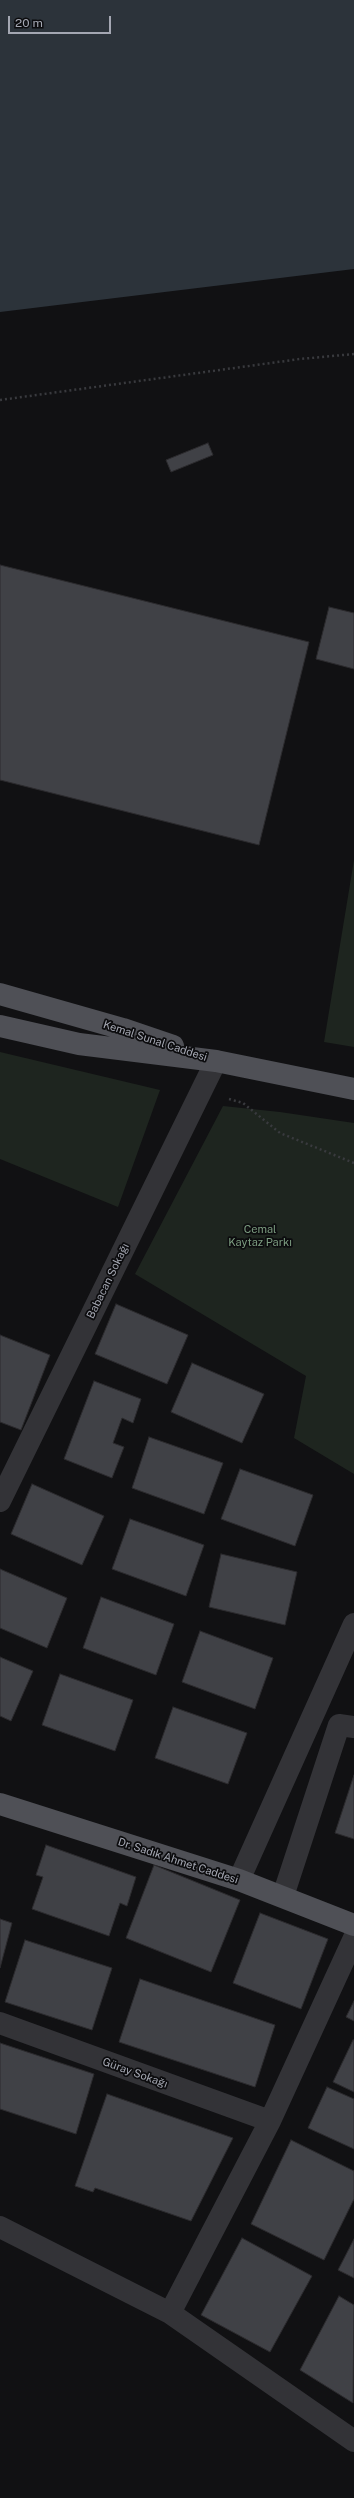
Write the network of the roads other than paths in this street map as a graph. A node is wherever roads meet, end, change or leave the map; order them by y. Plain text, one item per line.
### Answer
1 (0, 994) edge
2 (0, 1026) edge
3 (216, 1061) junction
4 (354, 1090) edge
5 (0, 1501) edge
6 (354, 1624) edge
7 (354, 1727) edge
8 (0, 1804) edge
9 (239, 1880) junction
10 (283, 1896) junction
11 (354, 1925) edge
12 (354, 1938) edge
13 (0, 2023) edge
14 (270, 2121) junction
15 (0, 2227) edge
16 (170, 2314) junction
17 (354, 2440) edge

1 - 3 main road, Kemal Sunal Caddesi
2 - 3 main road, Kemal Sunal Caddesi
3 - 4 main road
3 - 5 street, Babacan Sokağı
6 - 9 street
7 - 10 street
8 - 9 main road, Dr. Sadık Ahmet Caddesi
9 - 10 main road, Dr. Sadık Ahmet Caddesi
10 - 11 main road, Dr. Sadık Ahmet Caddesi
12 - 14 street
13 - 14 street, Güray Sokağı
14 - 16 street
15 - 16 street
16 - 17 street

